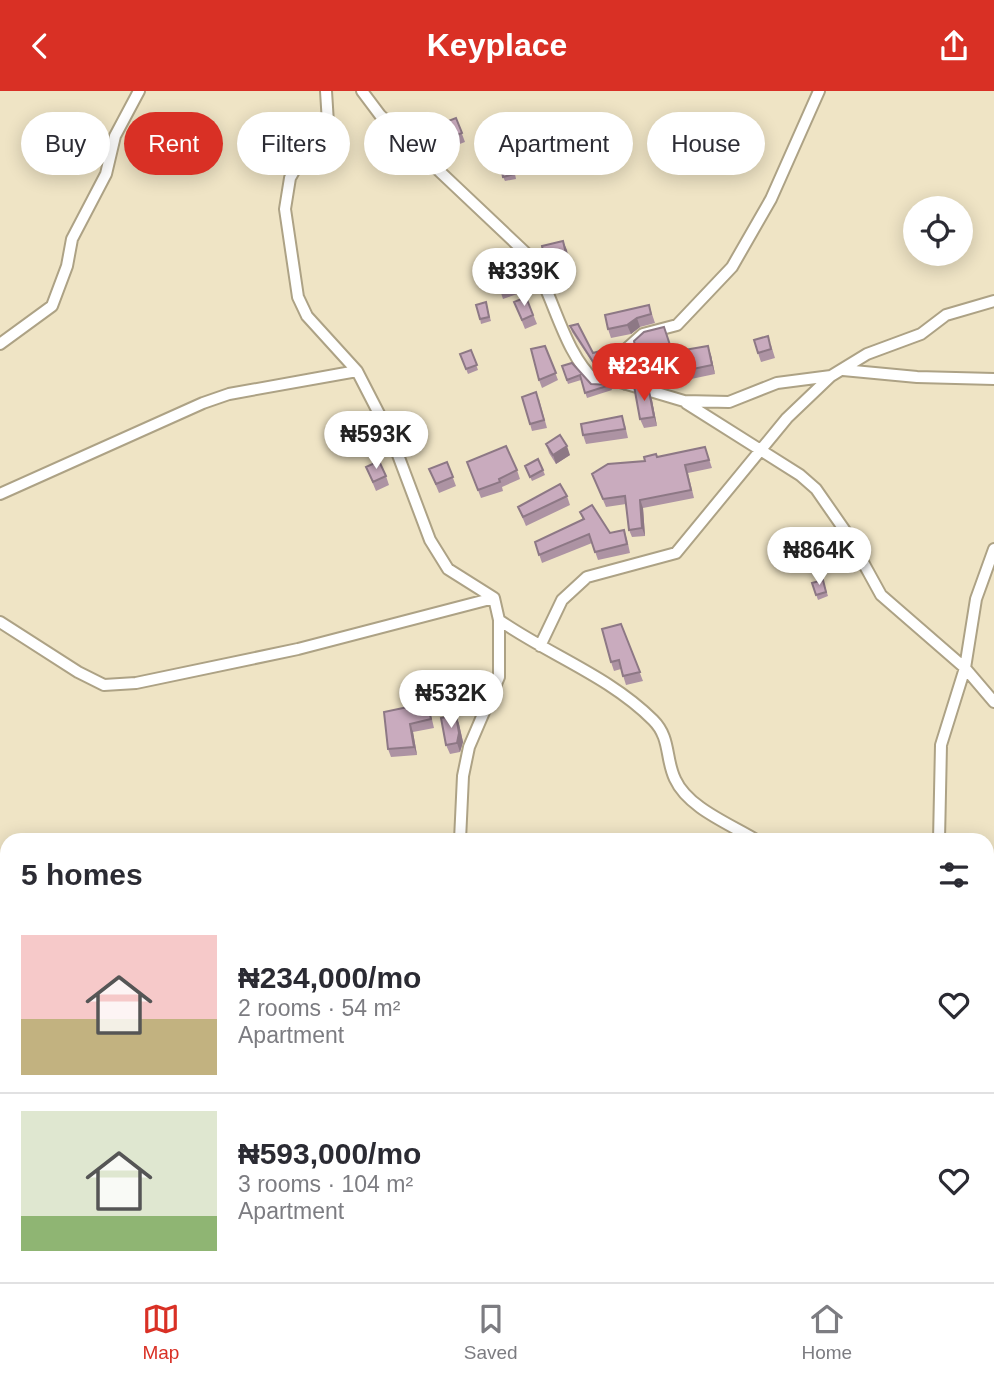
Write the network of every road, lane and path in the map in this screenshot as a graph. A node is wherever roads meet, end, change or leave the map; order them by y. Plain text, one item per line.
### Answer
1 (139, 91) edge
2 (327, 91) edge
3 (362, 91) edge
4 (819, 91) edge
5 (994, 300) edge
6 (0, 344) edge
7 (842, 370) junction
8 (358, 371) junction
9 (831, 376) junction
10 (994, 379) edge
11 (626, 384) junction
12 (684, 401) junction
13 (761, 452) junction
14 (0, 494) edge
15 (994, 549) edge
16 (494, 598) junction
17 (499, 620) junction
18 (0, 622) edge
19 (540, 646) junction
20 (965, 668) junction
21 (994, 702) edge
22 (460, 833) edge
23 (745, 833) edge
24 (939, 833) edge

1 - 6 street
2 - 8 street
3 - 11 street
4 - 11 street
5 - 7 street
7 - 9 street
7 - 10 street
8 - 14 street
8 - 16 street
9 - 12 street
9 - 13 street
11 - 12 street
12 - 13 street
13 - 19 street
13 - 20 street
15 - 20 street
16 - 17 street
16 - 18 street
17 - 19 street
17 - 22 street
19 - 23 street
20 - 21 street
20 - 24 street

